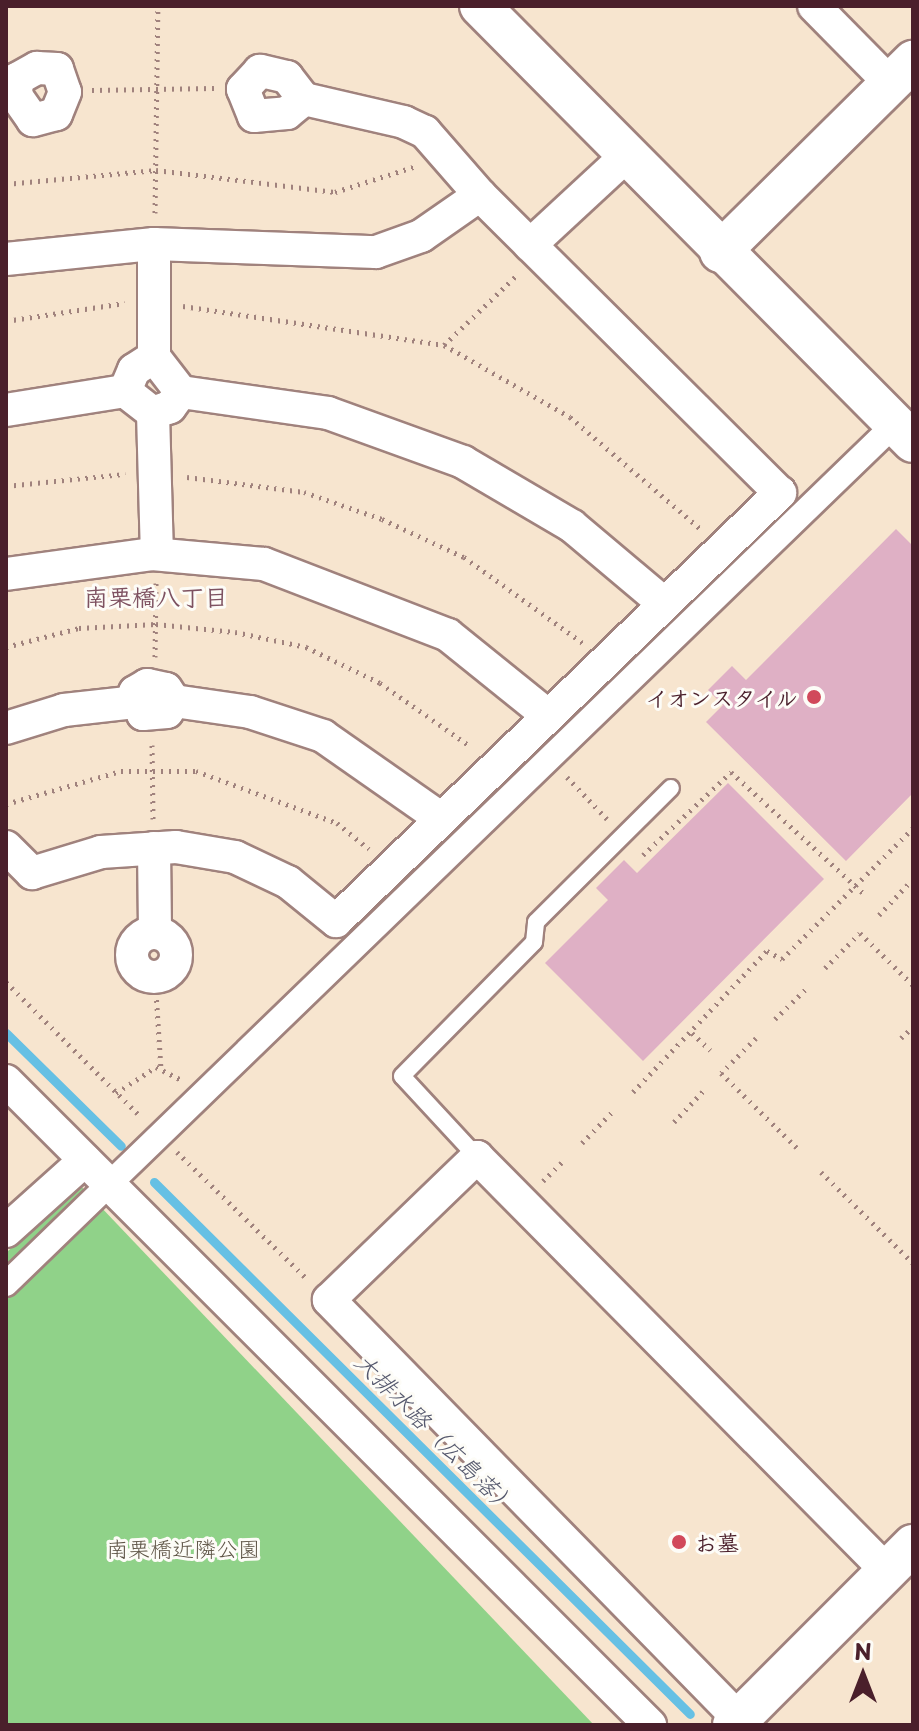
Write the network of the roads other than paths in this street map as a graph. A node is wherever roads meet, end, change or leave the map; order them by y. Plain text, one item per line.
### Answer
1 (480, 6) edge
2 (814, 6) edge
3 (902, 72) edge
4 (243, 89) road end
5 (65, 92) road end
6 (11, 98) edge
7 (626, 156) junction
8 (480, 195) junction
9 (154, 244) junction
10 (534, 250) junction
11 (720, 252) junction
12 (6, 259) edge
13 (154, 357) junction
14 (125, 391) junction
15 (181, 392) junction
16 (6, 410) edge
17 (153, 413) junction
18 (907, 424) edge
19 (157, 554) junction
20 (6, 574) edge
21 (661, 601) junction
22 (546, 714) junction
23 (6, 728) edge
24 (671, 788) dead end
25 (440, 818) junction
26 (6, 847) edge
27 (154, 848) junction
28 (155, 976) road end
29 (6, 1081) edge
30 (477, 1157) junction
31 (85, 1160) junction
32 (110, 1185) junction
33 (6, 1231) edge
34 (6, 1284) edge
35 (900, 1558) edge
36 (739, 1722) edge
37 (650, 1725) edge

1 - 7 street
2 - 3 street
3 - 11 street
4 - 8 street
5 - 6 street
7 - 10 street
7 - 11 street
8 - 9 street
8 - 10 street
9 - 12 street
9 - 13 street
10 - 21 street
11 - 18 street
13 - 14 street
13 - 15 street
14 - 16 street
14 - 17 street
15 - 17 street
15 - 21 street
17 - 19 street
18 - 32 street
19 - 20 street
19 - 22 street
21 - 22 street
22 - 25 street
23 - 25 street
24 - 30 lane
25 - 27 street
26 - 27 street
27 - 28 street
29 - 31 street
30 - 35 street
30 - 36 street
31 - 32 street
31 - 33 street
32 - 34 street
32 - 37 street
35 - 36 street

